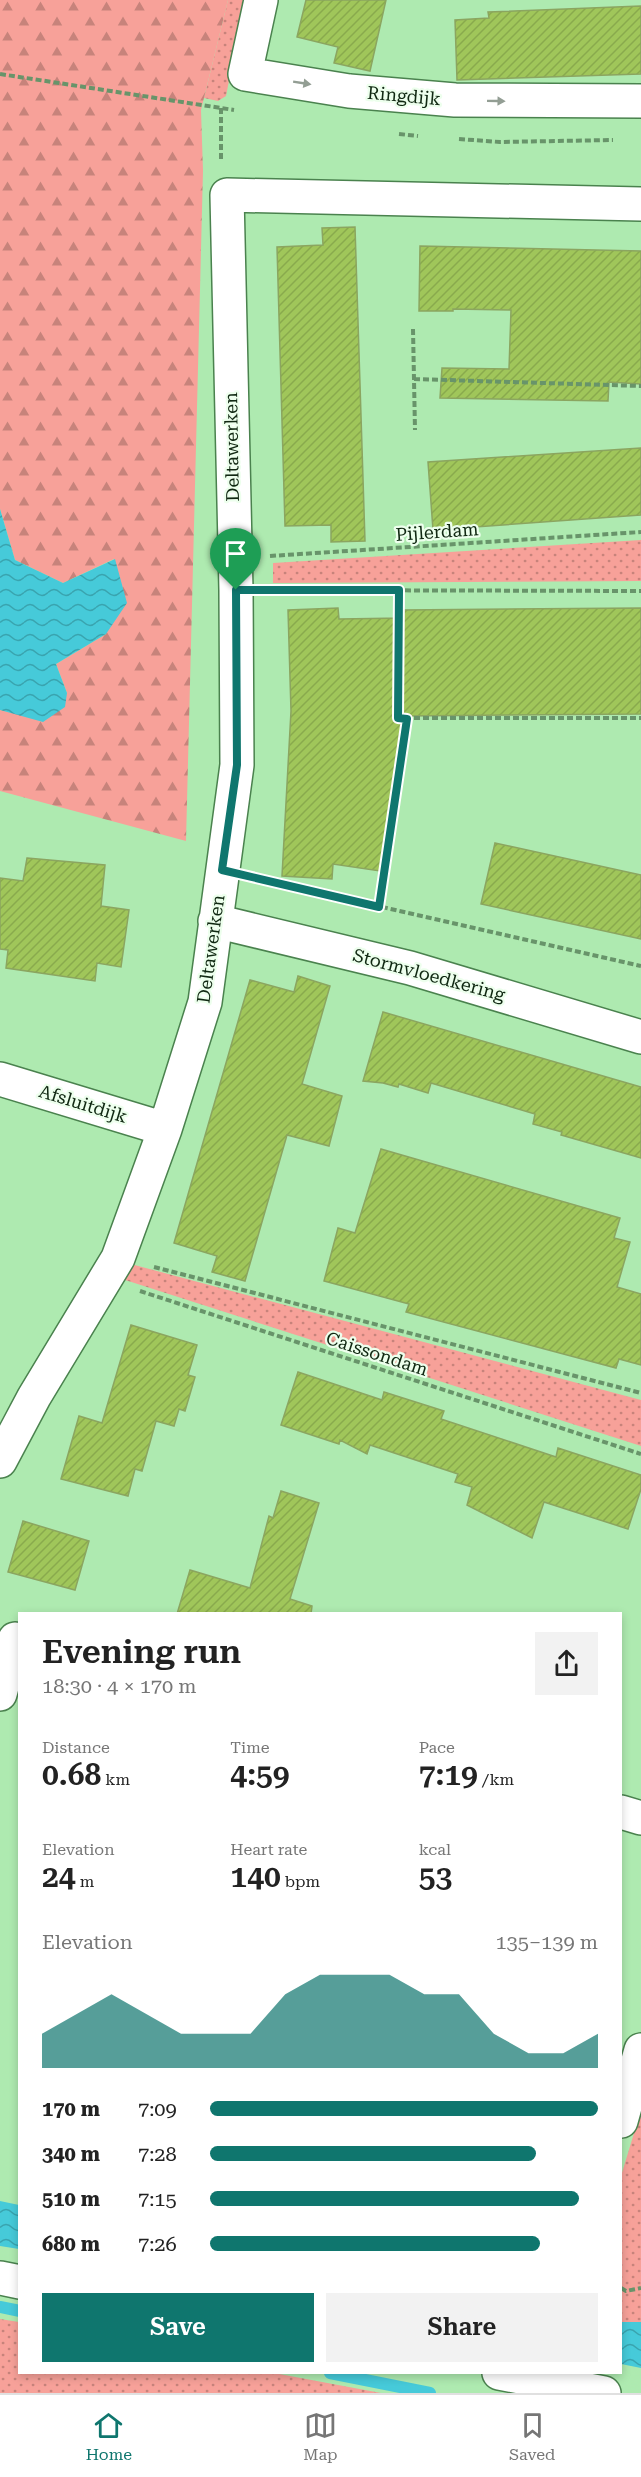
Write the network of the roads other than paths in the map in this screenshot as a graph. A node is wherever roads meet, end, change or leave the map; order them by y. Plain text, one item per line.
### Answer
1 (261, 0) edge
2 (641, 101) edge
3 (641, 204) edge
4 (215, 921) junction
5 (641, 1037) edge
6 (0, 1079) edge
7 (165, 1129) junction
8 (0, 1461) edge
9 (12, 1638) edge
10 (0, 1694) edge
11 (622, 1812) edge
12 (641, 1818) edge
13 (641, 2050) edge
14 (622, 2117) edge
15 (0, 2278) edge
16 (18, 2282) edge
17 (504, 2374) edge
18 (604, 2393) edge

1 -> 2 street, Ringdijk
3 - 4 street, Deltawerken
4 - 5 street, Stormvloedkering
4 - 7 street, Deltawerken
6 - 7 street, Afsluitdijk
7 - 8 street, Deltawerken
9 - 10 street
11 - 12 street
13 - 14 street
15 - 16 street
17 - 18 street

